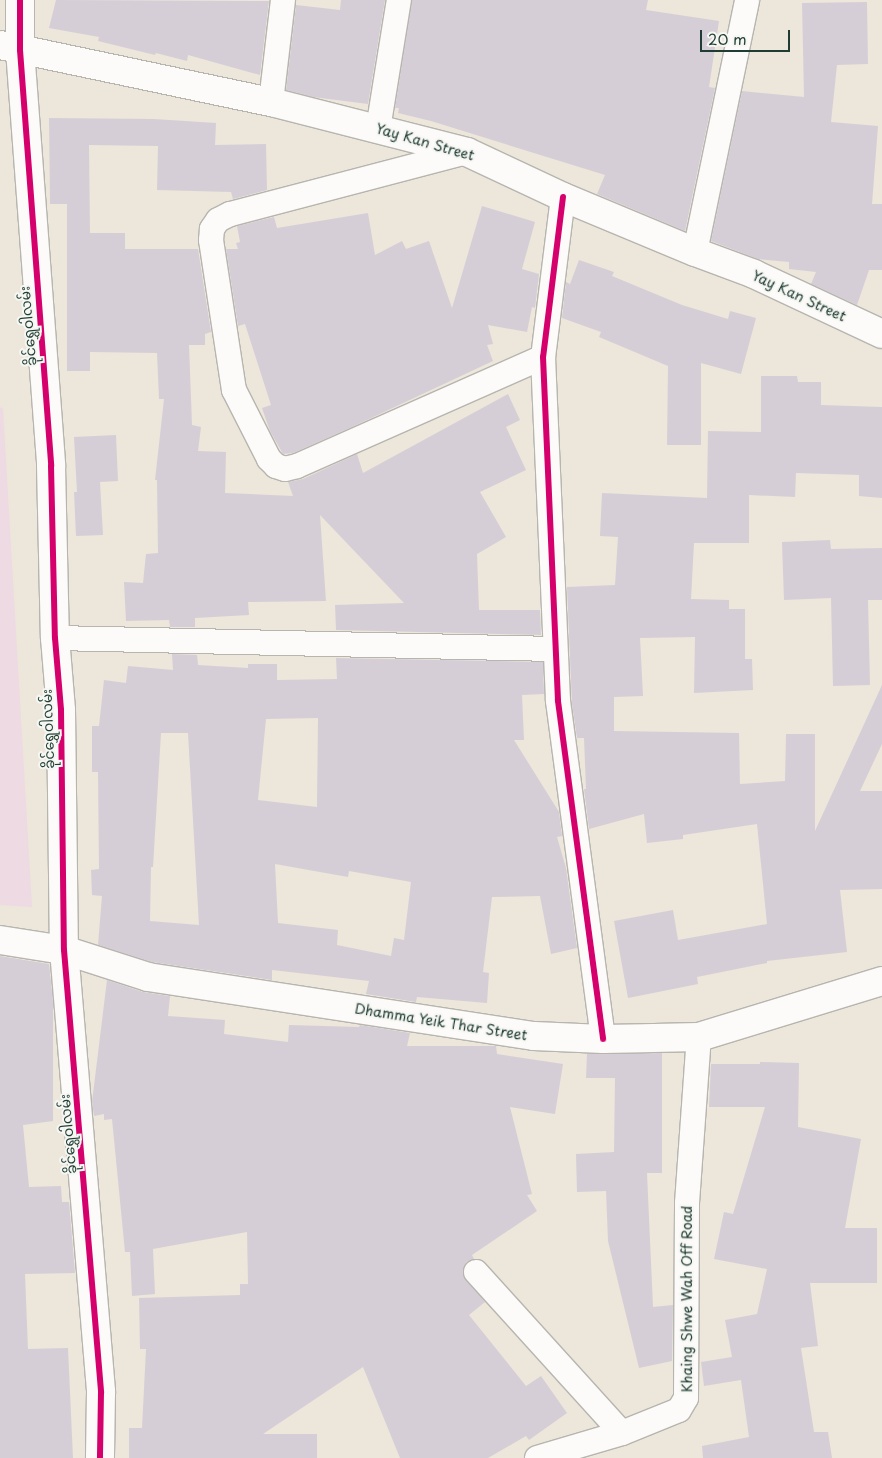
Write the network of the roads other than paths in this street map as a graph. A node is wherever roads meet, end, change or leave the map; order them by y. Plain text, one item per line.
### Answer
1 (20, 0) edge
2 (283, 0) edge
3 (399, 0) edge
4 (747, 0) edge
5 (10, 47) edge
6 (272, 102) junction
7 (378, 129) junction
8 (467, 152) junction
9 (563, 197) junction
10 (695, 252) junction
11 (882, 334) edge
12 (543, 357) junction
13 (55, 638) junction
14 (555, 650) junction
15 (0, 940) edge
16 (64, 950) junction
17 (882, 981) edge
18 (699, 1037) junction
19 (603, 1039) junction
20 (476, 1272) dead end
21 (622, 1433) junction
22 (100, 1458) edge
23 (537, 1458) edge

1 - 5 main road, ခိုင်ရွှေဝါလမ်း
2 - 6 street
3 - 7 street
4 - 10 street
5 - 6 main road, Yay Kan Street
5 - 13 main road, ခိုင်ရွှေဝါလမ်း
6 - 7 main road, Yay Kan Street
7 - 8 main road, Yay Kan Street
8 - 9 main road, Yay Kan Street
8 - 12 street
9 - 10 main road, Yay Kan Street
9 - 12 street
10 - 11 main road, Yay Kan Street
12 - 14 street
13 - 14 street
13 - 16 main road, ခိုင်ရွှေဝါလမ်း
14 - 19 street
15 - 16 main road, Dhamma Yeik Thar Street
16 - 19 main road, Dhamma Yeik Thar Street
16 - 22 main road, ခိုင်ရွှေဝါလမ်း
17 - 18 main road, Dhamma Yeik Thar Street
18 - 19 main road, Dhamma Yeik Thar Street
18 - 21 street, Khaing Shwe Wah Off Road
20 - 21 street
21 - 23 street, Khaing Shwe Wah Off Road

